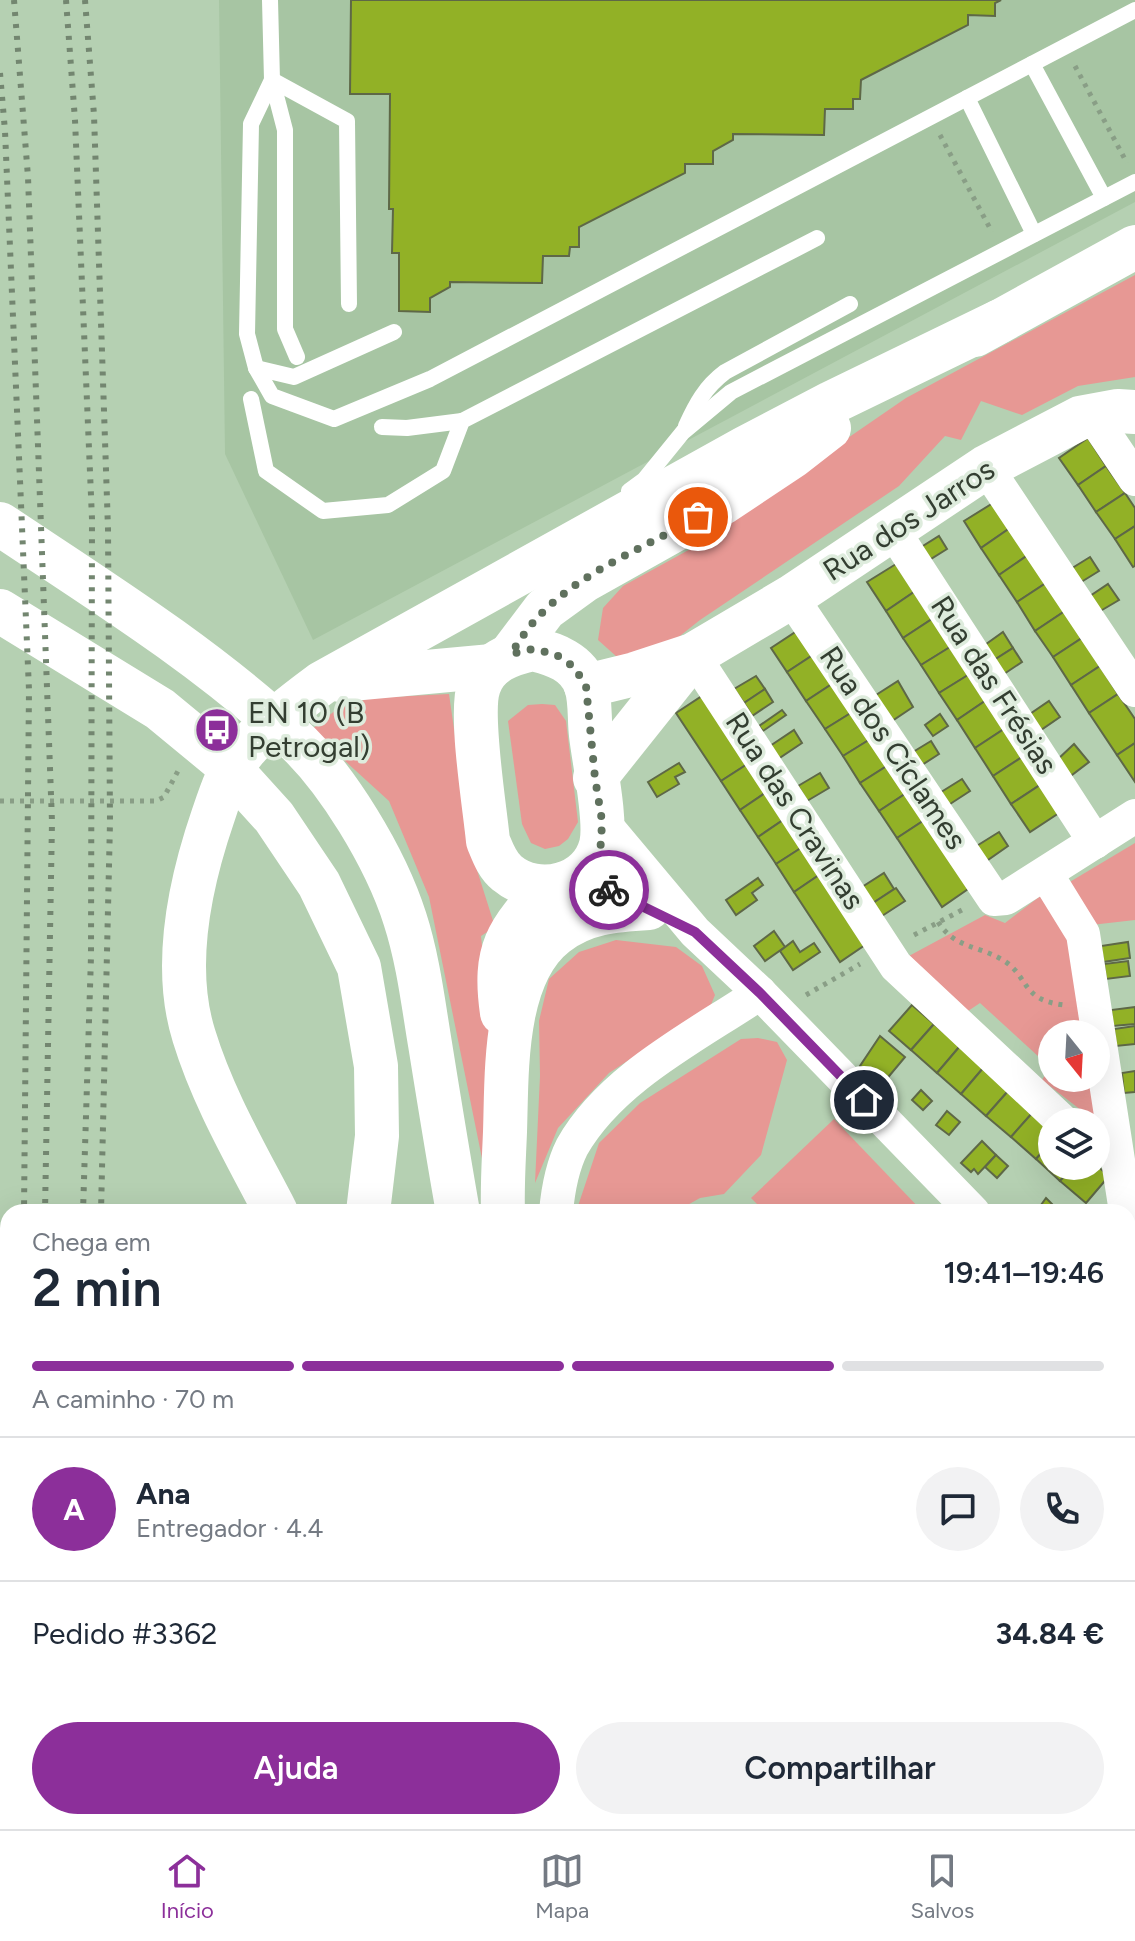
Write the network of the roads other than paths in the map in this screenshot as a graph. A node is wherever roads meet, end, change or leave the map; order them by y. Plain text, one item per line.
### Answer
1 (270, 0) edge
2 (1135, 10) edge
3 (1032, 64) junction
4 (272, 80) junction
5 (967, 98) junction
6 (1135, 182) edge
7 (1104, 198) junction
8 (1034, 234) junction
9 (817, 238) dead end
10 (1135, 247) edge
11 (349, 304) dead end
12 (850, 304) dead end
13 (1000, 321) junction
14 (394, 332) dead end
15 (297, 357) dead end
16 (256, 368) junction
17 (251, 399) dead end
18 (1135, 412) edge
19 (1092, 415) junction
20 (462, 421) junction
21 (382, 427) dead end
22 (683, 432) junction
23 (986, 467) junction
24 (1135, 479) edge
25 (0, 524) edge
26 (892, 529) junction
27 (527, 567) junction
28 (585, 580) junction
29 (791, 597) junction
30 (0, 611) edge
31 (693, 655) junction
32 (501, 660) junction
33 (580, 676) junction
34 (322, 683) junction
35 (1135, 690) edge
36 (595, 778) junction
37 (1135, 816) edge
38 (602, 821) junction
39 (1095, 842) junction
40 (1046, 874) junction
41 (564, 882) junction
42 (649, 908) junction
43 (695, 932) junction
44 (769, 1002) junction
45 (507, 1054) junction
46 (1048, 1108) edge
47 (1103, 1108) edge
48 (1110, 1169) edge
49 (272, 1204) edge
50 (369, 1204) edge
51 (457, 1204) edge
52 (503, 1204) edge
53 (557, 1204) edge
54 (965, 1204) edge
55 (1123, 1204) edge

1 - 4 lane
2 - 3 lane
3 - 5 lane
3 - 7 lane
4 - 11 lane
4 - 15 lane
4 - 16 lane
5 - 8 lane
5 - 16 lane
6 - 7 lane
7 - 8 lane
8 - 22 lane
9 - 20 lane
10 - 13 main road
12 - 22 lane
13 - 27 main road
13 - 28 main road
14 - 16 lane
17 - 20 lane
18 - 19 main road, Rua dos Jarros
19 - 23 main road, Rua dos Jarros
19 - 24 street
20 - 21 lane
22 - 27 lane
23 - 26 main road, Rua dos Jarros
23 - 35 street
25 - 51 main road
26 - 29 main road, Rua dos Jarros
26 - 39 street, Rua das Frésias
27 - 34 main road
28 - 32 main road
28 - 33 main road
29 - 31 main road, Rua dos Jarros
29 - 40 street, Rua dos Cíclames
30 - 50 main road
31 - 33 main road, Rua dos Jarros
31 - 36 main road, Rua dos Jarros
31 - 46 street, Rua das Cravinas
32 - 33 main road
32 - 34 main road
32 - 41 main road
33 - 36 main road
34 - 49 main road
36 - 38 main road
37 - 39 street
38 - 41 main road
38 - 43 street
39 - 40 street
40 - 47 street
41 - 42 street
41 - 45 main road
42 - 43 street
42 - 45 main road
43 - 44 street
44 - 53 street
44 - 54 street
45 - 52 main road
48 - 55 street

